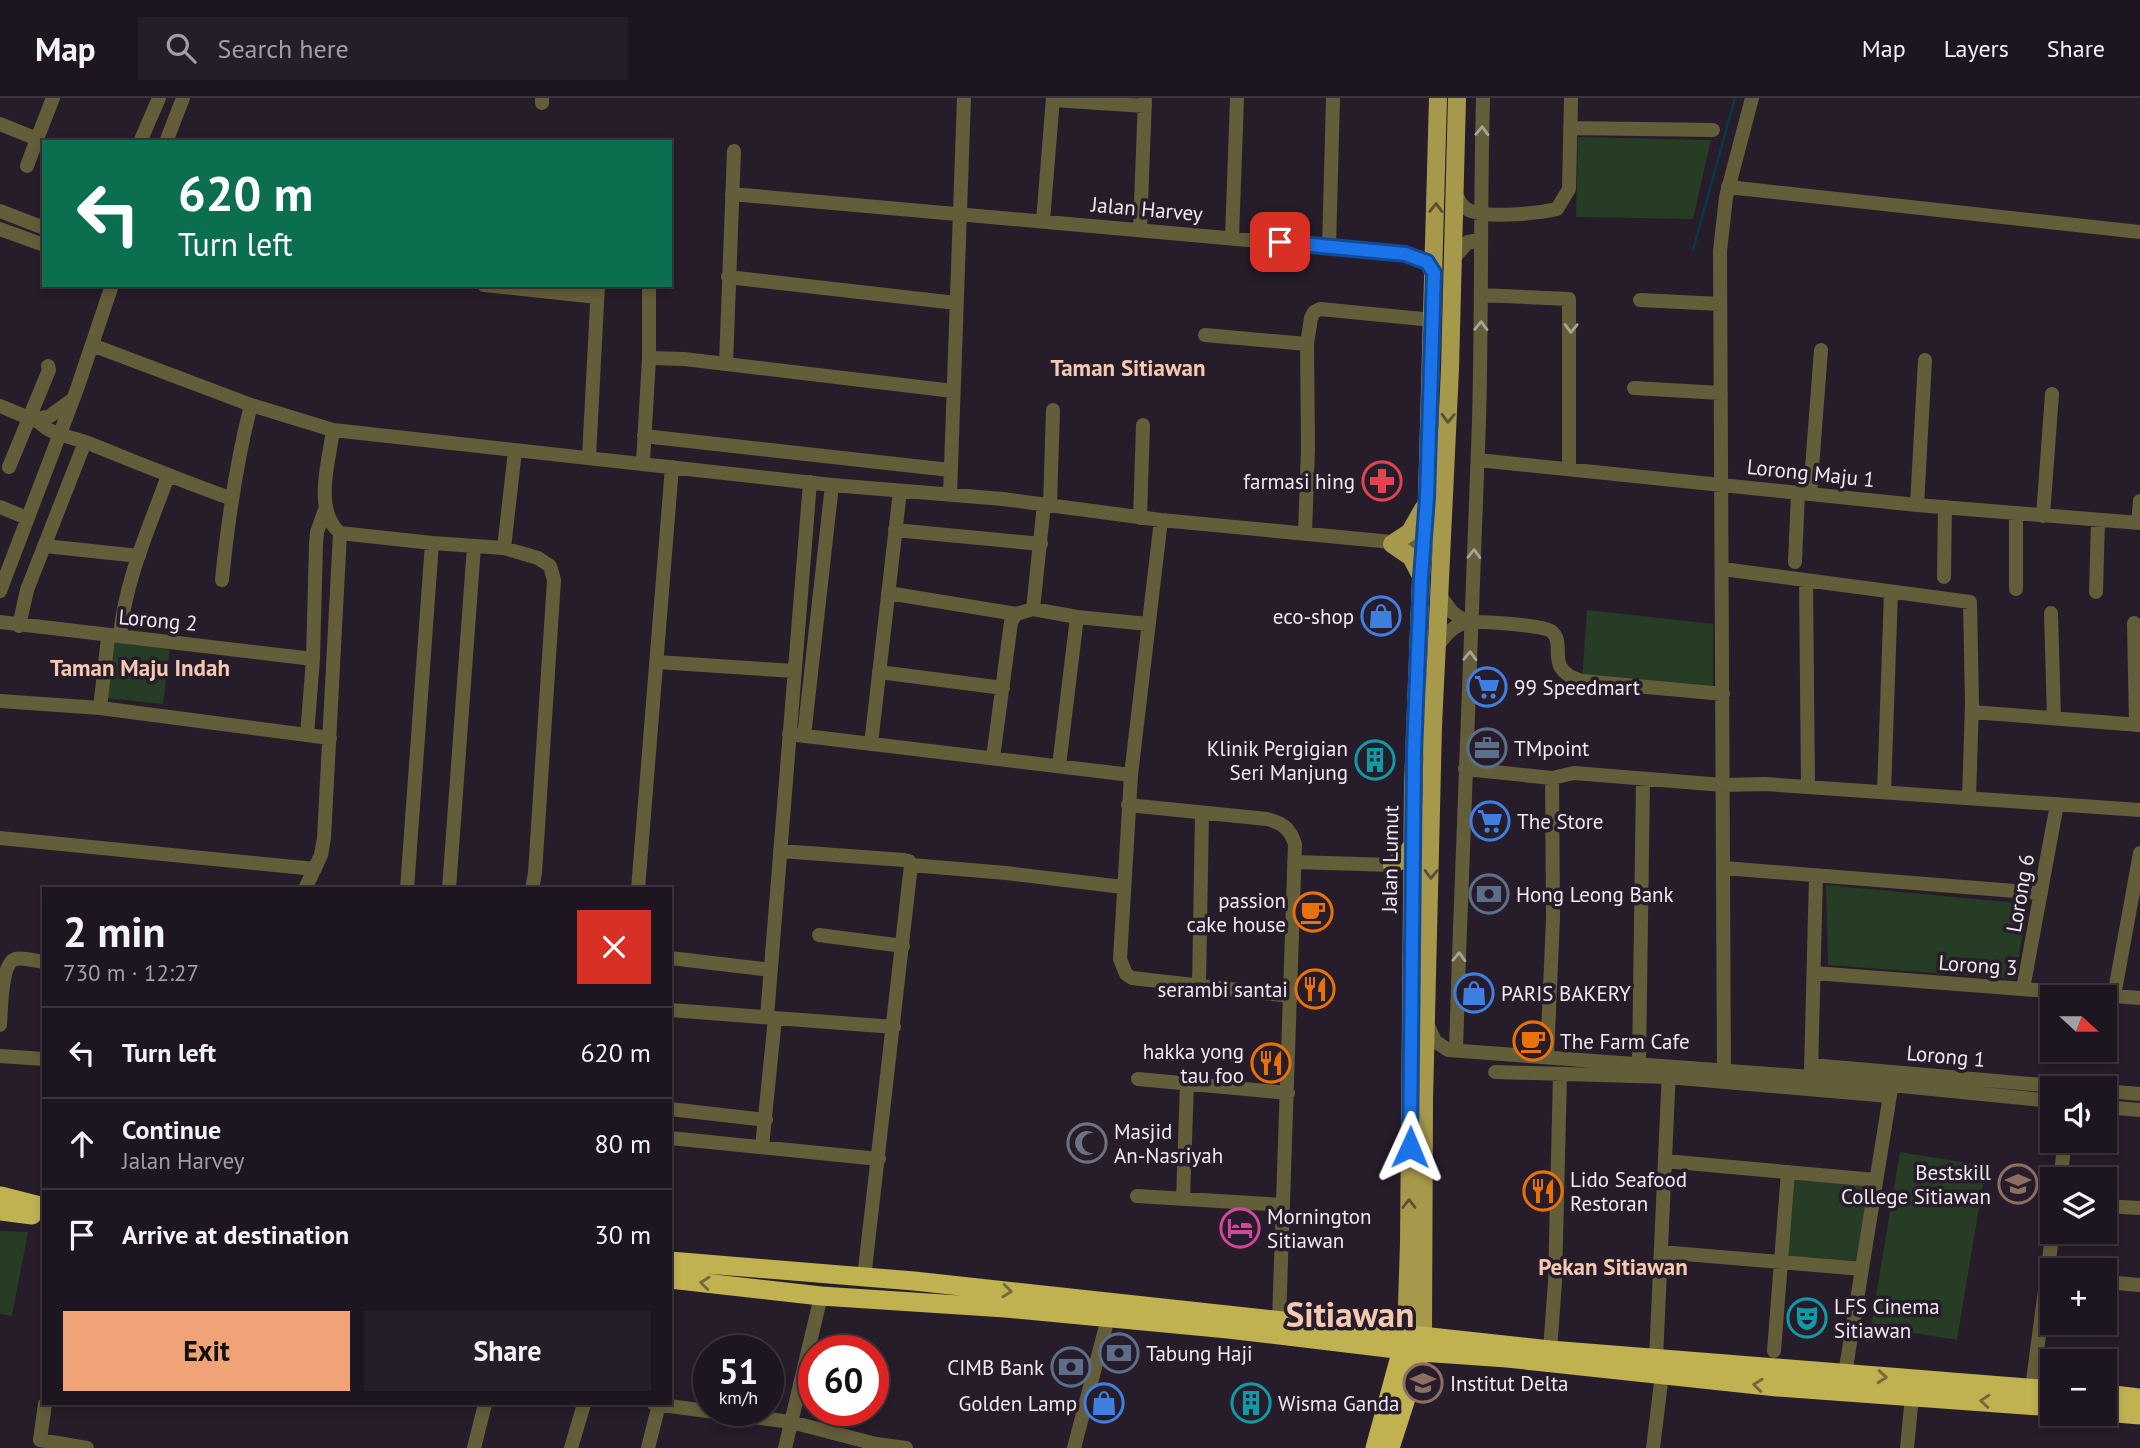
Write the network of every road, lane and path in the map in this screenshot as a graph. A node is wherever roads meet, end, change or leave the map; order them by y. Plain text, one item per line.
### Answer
1 (53, 98) edge
2 (159, 98) edge
3 (183, 98) edge
4 (964, 98) edge
5 (1237, 98) edge
6 (1334, 98) edge
7 (1438, 98) edge
8 (1457, 98) edge
9 (1483, 98) edge
10 (1571, 98) edge
11 (1752, 98) edge
12 (1053, 99) edge
13 (1145, 102) edge
14 (0, 124) edge
15 (1570, 128) junction
16 (1713, 130) dead end
17 (37, 139) junction
18 (141, 140) edge
19 (167, 140) edge
20 (734, 151) dead end
21 (27, 166) dead end
22 (1728, 187) junction
23 (1455, 192) junction
24 (732, 194) junction
25 (0, 211) edge
26 (961, 213) junction
27 (1480, 213) junction
28 (1043, 221) junction
29 (42, 227) edge
30 (0, 229) edge
31 (1140, 230) junction
32 (2140, 232) edge
33 (1436, 237) junction
34 (1232, 238) junction
35 (1479, 240) junction
36 (42, 244) edge
37 (1328, 247) junction
38 (1405, 254) junction
39 (1453, 259) junction
40 (1434, 273) junction
41 (729, 278) junction
42 (111, 287) edge
43 (522, 287) edge
44 (649, 287) edge
45 (597, 291) edge
46 (1481, 295) junction
47 (1640, 300) dead end
48 (957, 303) junction
49 (1720, 304) junction
50 (1433, 320) junction
51 (1205, 335) dead end
52 (1307, 344) junction
53 (92, 345) junction
54 (1821, 350) dead end
55 (649, 358) junction
56 (1925, 360) dead end
57 (726, 364) junction
58 (48, 366) dead end
59 (1634, 387) dead end
60 (953, 391) junction
61 (1721, 393) junction
62 (2052, 394) dead end
63 (72, 399) junction
64 (251, 405) junction
65 (0, 406) edge
66 (1054, 410) dead end
67 (34, 420) junction
68 (1143, 425) dead end
69 (333, 430) junction
70 (60, 431) junction
71 (645, 436) junction
72 (80, 440) junction
73 (515, 451) junction
74 (50, 456) junction
75 (589, 457) junction
76 (1478, 460) junction
77 (643, 462) junction
78 (9, 467) dead end
79 (671, 467) junction
80 (1569, 469) junction
81 (950, 470) junction
82 (168, 476) junction
83 (810, 482) junction
84 (832, 485) junction
85 (1722, 485) junction
86 (900, 491) junction
87 (1804, 493) junction
88 (950, 495) junction
89 (1427, 497) junction
90 (230, 498) junction
91 (2140, 501) edge
92 (1047, 504) junction
93 (1917, 505) junction
94 (0, 507) edge
95 (326, 507) junction
96 (1945, 507) junction
97 (2016, 513) junction
98 (1444, 515) junction
99 (2043, 516) junction
100 (27, 518) junction
101 (1140, 518) junction
102 (1161, 520) junction
103 (2098, 520) junction
104 (2139, 523) edge
105 (895, 530) junction
106 (340, 533) junction
107 (1305, 534) junction
108 (432, 543) junction
109 (1041, 544) junction
110 (1392, 544) junction
111 (1423, 545) junction
112 (45, 546) junction
113 (474, 546) junction
114 (504, 548) junction
115 (139, 556) junction
116 (1795, 562) dead end
117 (1723, 569) junction
118 (1944, 577) dead end
119 (1421, 578) junction
120 (222, 580) dead end
121 (1806, 580) junction
122 (1439, 585) junction
123 (2016, 589) dead end
124 (0, 591) edge
125 (1891, 592) junction
126 (2096, 592) dead end
127 (888, 593) junction
128 (1033, 608) junction
129 (2051, 613) dead end
130 (1016, 614) junction
131 (1077, 617) junction
132 (0, 622) edge
133 (1469, 622) junction
134 (1148, 624) junction
135 (2134, 624) dead end
136 (19, 626) junction
137 (114, 636) junction
138 (1436, 648) junction
139 (313, 659) junction
140 (657, 662) junction
141 (794, 671) junction
142 (879, 672) junction
143 (1003, 688) junction
144 (1723, 694) junction
145 (1434, 697) junction
146 (0, 701) edge
147 (100, 708) junction
148 (1972, 712) junction
149 (2054, 718) junction
150 (2138, 725) edge
151 (1415, 727) junction
152 (307, 735) junction
153 (797, 735) junction
154 (330, 738) junction
155 (871, 744) junction
156 (1433, 757) junction
157 (993, 758) junction
158 (1059, 766) junction
159 (1465, 769) junction
160 (1131, 775) junction
161 (1552, 778) junction
162 (1643, 779) junction
163 (1413, 785) junction
164 (1723, 785) junction
165 (1808, 787) junction
166 (1884, 792) junction
167 (1969, 798) junction
168 (2057, 804) junction
169 (1128, 805) junction
170 (2140, 810) edge
171 (1202, 813) junction
172 (0, 838) edge
173 (1413, 844) junction
174 (780, 851) junction
175 (2140, 853) edge
176 (1294, 862) junction
177 (911, 864) junction
178 (1392, 865) junction
179 (1724, 868) junction
180 (315, 869) junction
181 (1816, 875) junction
182 (1412, 883) junction
183 (306, 887) edge
184 (407, 887) edge
185 (449, 887) edge
186 (532, 887) edge
187 (638, 887) edge
188 (1123, 887) junction
189 (2041, 893) junction
190 (819, 935) dead end
191 (903, 946) junction
192 (672, 958) edge
193 (42, 962) edge
194 (771, 970) junction
195 (1814, 973) junction
196 (1199, 985) junction
197 (2116, 985) edge
198 (2024, 989) junction
199 (2040, 990) edge
200 (1291, 996) junction
201 (2118, 996) edge
202 (2140, 998) edge
203 (672, 1010) edge
204 (771, 1018) junction
205 (1427, 1021) junction
206 (0, 1025) edge
207 (894, 1027) junction
208 (1456, 1050) junction
209 (0, 1055) edge
210 (1547, 1057) junction
211 (42, 1059) edge
212 (1639, 1064) junction
213 (1811, 1071) junction
214 (1494, 1072) dead end
215 (1669, 1072) junction
216 (1560, 1074) junction
217 (1725, 1076) junction
218 (1138, 1079) dead end
219 (1187, 1083) junction
220 (2040, 1086) edge
221 (1890, 1091) junction
222 (2117, 1092) edge
223 (1287, 1093) junction
224 (2140, 1094) edge
225 (2040, 1100) edge
226 (2117, 1108) edge
227 (672, 1109) edge
228 (2140, 1110) edge
229 (766, 1120) junction
230 (672, 1138) edge
231 (762, 1147) junction
232 (879, 1159) junction
233 (1665, 1161) junction
234 (1788, 1172) junction
235 (1876, 1180) junction
236 (0, 1196) edge
237 (1137, 1196) dead end
238 (42, 1199) edge
239 (1183, 1199) junction
240 (1283, 1205) junction
241 (42, 1206) edge
242 (2117, 1207) edge
243 (2140, 1208) edge
244 (0, 1211) edge
245 (42, 1216) edge
246 (1661, 1252) junction
247 (672, 1261) edge
248 (1781, 1262) junction
249 (721, 1265) junction
250 (1862, 1269) junction
251 (864, 1278) junction
252 (672, 1279) edge
253 (2117, 1283) edge
254 (2140, 1285) edge
255 (821, 1296) junction
256 (1005, 1308) junction
257 (1108, 1318) junction
258 (1279, 1321) junction
259 (2041, 1335) edge
260 (1414, 1343) junction
261 (1550, 1350) junction
262 (1774, 1351) dead end
263 (1659, 1366) junction
264 (1845, 1374) junction
265 (2032, 1388) junction
266 (2040, 1389) edge
267 (2117, 1395) edge
268 (1912, 1396) junction
269 (2140, 1398) edge
270 (45, 1405) edge
271 (485, 1405) edge
272 (584, 1405) edge
273 (656, 1405) edge
274 (664, 1405) edge
275 (2040, 1406) edge
276 (2117, 1413) edge
277 (2140, 1415) edge
278 (792, 1422) junction
279 (87, 1448) edge
280 (474, 1448) edge
281 (571, 1448) edge
282 (648, 1448) edge
283 (785, 1448) edge
284 (906, 1448) edge
285 (1074, 1448) edge
286 (1375, 1448) edge
287 (1390, 1448) edge
288 (1653, 1448) edge
289 (1907, 1448) edge

1 - 17 street
2 - 18 street
3 - 19 street
4 - 26 street
5 - 34 street
6 - 37 street
33 -> 7 main road, Jalan Lumut
8 - 23 main road, Jalan Lumut
27 -> 9 street
10 - 15 street
11 - 22 street
12 - 13 street
12 - 28 street
13 - 31 street
14 - 17 street
15 - 16 street
15 - 27 street
17 - 21 street
20 - 24 street
22 - 32 street
22 - 49 street
23 - 27 street
23 - 39 main road, Jalan Lumut
24 - 26 street, Jalan Harvey
24 - 41 street
25 - 29 street
26 - 28 street, Jalan Harvey
26 - 48 street
27 - 35 street
28 - 31 street, Jalan Harvey
30 - 36 street
31 - 34 street, Jalan Harvey
33 - 38 street
33 - 40 main road, Jalan Lumut
34 - 37 street, Jalan Harvey
35 - 39 street
35 - 46 street
37 - 38 street, Jalan Harvey
38 - 40 street
39 -> 98 main road, Jalan Lumut
40 - 50 main road, Jalan Lumut
41 - 48 street
41 - 57 street
42 - 53 street
43 - 45 street
44 - 55 street
45 - 75 street
76 -> 46 street
46 -> 80 street
47 - 49 street
48 - 60 street
49 - 61 street
50 - 52 street
50 - 89 main road, Jalan Lumut
51 - 52 street
52 - 107 street
53 - 63 street
53 - 64 street
54 - 87 street
55 - 57 street
55 - 71 street
56 - 93 street
57 - 60 street
58 - 67 street
59 - 61 street
60 - 81 street
61 - 85 street
62 - 99 street
63 - 67 street
63 - 70 street
64 - 69 street
64 - 90 street
65 - 67 street
66 - 92 street
67 - 70 street
67 - 74 street
67 - 78 street
68 - 101 street
69 - 73 street
69 - 95 street
70 - 72 street
70 - 74 street
71 - 77 street
71 - 81 street
72 - 82 street
72 - 112 street
73 - 75 street
73 - 114 street
74 - 100 street
75 - 77 street
76 - 80 street, Lorong Maju 1
133 -> 76 street
77 - 79 street
79 - 83 street
79 - 140 street
80 - 85 street, Lorong Maju 1
81 - 88 street
82 - 90 street
82 - 115 street
83 - 84 street
83 - 141 street
84 - 86 street
84 - 153 street
85 - 87 street, Lorong Maju 1
85 - 117 street
86 - 88 street
86 - 105 street
87 - 93 street, Lorong Maju 1
87 - 116 street
88 - 92 street
89 - 110 main road
89 - 111 main road, Jalan Lumut
90 - 120 street
91 - 104 street
92 - 101 street
92 - 109 street
93 - 96 street, Lorong Maju 1
94 - 100 street
95 - 106 street
95 - 139 street
96 - 97 street, Lorong Maju 1
96 - 118 street
97 - 99 street, Lorong Maju 1
97 - 123 street
98 - 111 main road
98 - 122 main road, Jalan Lumut
99 - 103 street, Lorong Maju 1
100 - 124 street
101 - 102 street
102 - 107 street
102 - 134 street
103 - 104 street, Lorong Maju 1
103 - 126 street
105 - 109 street
105 - 127 street
106 - 108 street
106 - 154 street
107 - 110 street
108 - 113 street
108 - 184 street
109 - 128 street
110 - 111 street
110 - 119 main road
111 - 119 main road, Jalan Lumut
111 - 122 main road
112 - 115 street
112 - 136 street
113 - 114 street
113 - 185 street
114 - 186 street
115 - 137 street
117 - 121 street
117 - 144 street
119 - 151 main road, Jalan Lumut
121 - 125 street
121 - 165 street
122 - 133 street
122 - 138 main road, Jalan Lumut
125 - 148 street
125 - 166 street
127 - 130 street
127 - 142 street
128 - 130 street
128 - 131 street
129 - 149 street
130 - 143 street
131 - 134 street
131 - 158 street
132 - 136 street, Lorong 2
133 - 138 street
133 - 144 street
159 -> 133 street
134 - 160 street
135 - 150 street
136 - 137 street, Lorong 2
137 - 139 street, Lorong 2
137 - 147 street
138 - 145 main road, Jalan Lumut
139 - 152 street
140 - 141 street
140 - 187 street
141 - 153 street
142 - 143 street
142 - 155 street
143 - 157 street
144 - 164 street
145 - 151 main road
145 - 156 main road, Jalan Lumut
146 - 147 street
147 - 152 street
148 - 149 street
148 - 167 street
149 - 150 street
151 - 163 main road, Jalan Lumut
152 - 154 street
153 - 155 street
153 - 174 street
154 - 180 street
155 - 157 street
156 - 163 main road
156 -> 205 main road, Jalan Lumut
157 - 158 street
158 - 160 street
159 - 161 street
208 -> 159 street
160 - 169 street
161 - 162 street
161 - 210 street
162 - 164 street
162 - 212 street
163 - 173 main road, Jalan Lumut
164 - 165 street
164 - 179 street
165 - 166 street
166 - 167 street
167 - 168 street
168 - 170 street
168 - 189 street, Lorong 6
169 - 171 street
169 - 188 street
171 - 176 street
171 - 196 street
172 - 180 street
173 - 178 main road
173 - 182 main road, Jalan Lumut
174 - 177 street
174 - 194 street
175 - 197 street
176 - 178 street
176 - 200 street
177 - 188 street
177 - 191 street
178 - 182 main road
179 - 181 street
179 - 217 street
180 - 183 street
181 - 189 street
181 - 195 street
260 -> 182 main road, Jalan Lumut
188 - 196 street
189 - 198 street, Lorong 6
190 - 191 street
191 - 207 street
192 - 194 street
193 - 206 street
194 - 204 street
195 - 198 street, Lorong 3
195 - 213 street
196 - 200 street
198 - 199 street, Lorong 3
200 - 223 street
201 - 202 street, Lorong 3
203 - 204 street
204 - 207 street
204 - 229 street
205 - 208 street
205 - 260 main road, Jalan Lumut
207 - 232 street
208 - 210 street
209 - 211 street
210 - 212 street
212 - 215 street
213 - 217 street
213 - 220 street, Lorong 1
213 - 221 street
214 - 216 street
215 - 216 street
215 - 217 street
215 - 233 street
216 - 261 street
217 - 221 street
218 - 219 street
219 - 223 street
219 - 239 street
221 - 225 street
221 - 235 street
222 - 224 street
223 - 240 street
226 - 228 street
227 - 229 street
229 - 231 street
230 - 231 street
231 - 232 street
232 - 251 street
233 - 234 street
233 - 246 street
234 - 235 street
234 - 248 street
235 - 250 street
236 - 238 highway
236 - 241 highway
237 - 239 street
239 - 240 street
240 - 258 street
242 - 243 street
244 - 245 highway
246 - 248 street
246 - 263 street
247 - 249 highway
248 - 250 street
248 - 262 street
249 - 251 highway
249 - 255 highway
250 - 264 street
251 - 256 highway
251 -> 258 highway
255 -> 252 highway
253 - 254 street
255 - 256 highway
255 - 278 street
256 - 257 highway
257 - 260 highway
257 - 285 street
258 - 260 highway
259 - 265 street
260 - 261 highway
260 - 263 highway
260 - 286 highway, Jalan Lumut
260 - 287 highway, Jalan Lumut
261 - 263 highway
263 - 264 highway
268 -> 263 highway
263 - 288 street
264 -> 265 highway
265 - 266 highway
267 - 269 highway
275 -> 268 highway
268 - 289 street
270 - 279 street
271 - 280 street
272 - 281 street
273 - 282 street
274 - 278 street
276 - 277 highway
278 - 283 street
278 - 284 street

